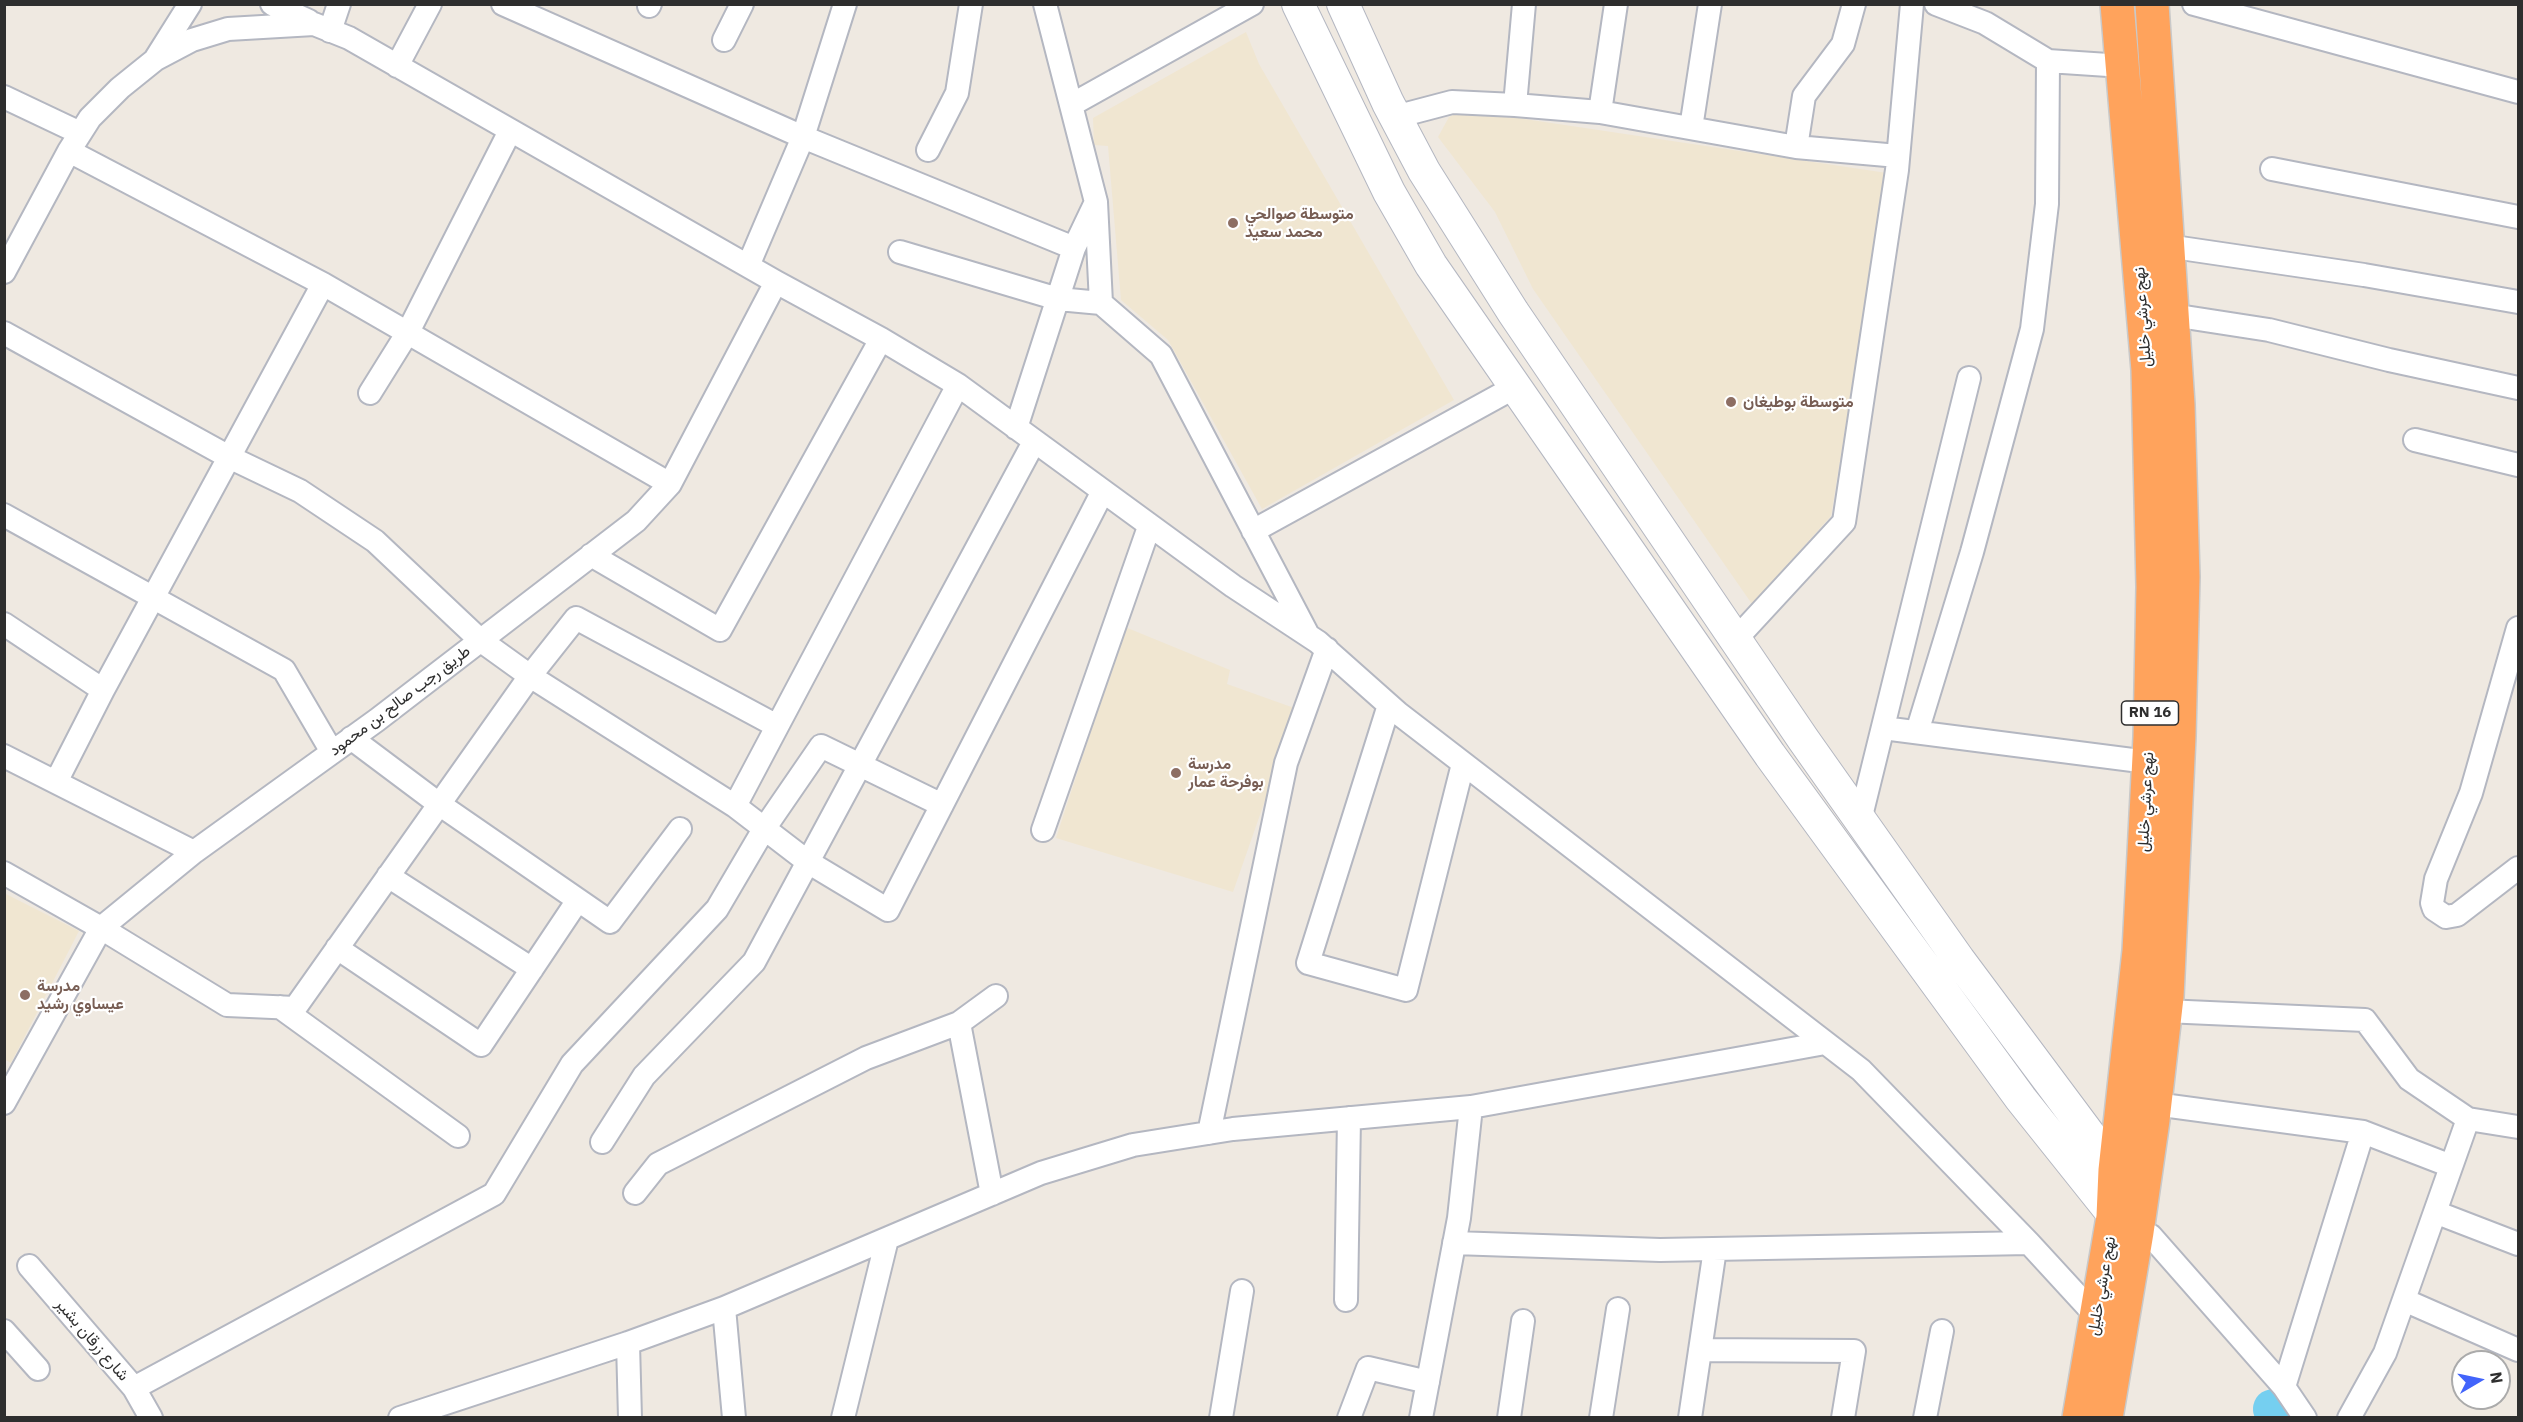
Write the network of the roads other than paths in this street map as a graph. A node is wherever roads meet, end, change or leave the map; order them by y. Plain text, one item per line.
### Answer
1 (190, 4) edge
2 (272, 4) edge
3 (339, 4) edge
4 (430, 4) edge
5 (503, 4) edge
6 (742, 4) edge
7 (845, 4) edge
8 (971, 4) edge
9 (1252, 4) edge
10 (1298, 4) edge
11 (1343, 4) edge
12 (1524, 4) edge
13 (1616, 4) edge
14 (1710, 4) edge
15 (1854, 4) edge
16 (1912, 4) edge
17 (1936, 4) edge
18 (2117, 4) edge
19 (2152, 4) edge
20 (2194, 4) edge
21 (1042, 5) edge
22 (322, 27) junction
23 (724, 40) dead end
24 (156, 59) junction
25 (2048, 61) junction
26 (397, 66) junction
27 (2123, 66) junction
28 (2518, 92) edge
29 (4, 96) edge
30 (1071, 105) junction
31 (1515, 105) junction
32 (1600, 112) junction
33 (1395, 117) junction
34 (1691, 128) junction
35 (510, 130) junction
36 (803, 137) junction
37 (75, 142) junction
38 (1796, 147) junction
39 (928, 150) dead end
40 (1898, 156) junction
41 (2272, 169) dead end
42 (1096, 202) junction
43 (2518, 218) edge
44 (2167, 246) junction
45 (1074, 248) junction
46 (900, 252) dead end
47 (748, 266) junction
48 (4, 272) edge
49 (776, 282) junction
50 (323, 284) junction
51 (1058, 298) junction
52 (2518, 302) edge
53 (1101, 303) junction
54 (2172, 315) junction
55 (408, 332) junction
56 (4, 333) edge
57 (881, 339) junction
58 (1969, 378) dead end
59 (958, 385) junction
60 (1515, 387) junction
61 (2518, 388) edge
62 (370, 393) dead end
63 (1016, 428) junction
64 (2415, 440) dead end
65 (1035, 442) junction
66 (229, 457) junction
67 (2518, 465) edge
68 (670, 484) junction
69 (1103, 491) junction
70 (4, 515) edge
71 (1149, 527) junction
72 (1253, 531) junction
73 (591, 555) junction
74 (154, 596) junction
75 (4, 624) edge
76 (2518, 628) edge
77 (1308, 635) junction
78 (1736, 639) junction
79 (480, 640) junction
80 (1327, 650) junction
81 (530, 676) junction
82 (104, 690) junction
83 (1389, 705) junction
84 (777, 726) junction
85 (1883, 728) junction
86 (1917, 732) junction
87 (351, 738) junction
88 (332, 752) junction
89 (4, 756) edge
90 (2148, 762) junction
91 (1463, 764) junction
92 (860, 766) junction
93 (56, 782) junction
94 (439, 804) junction
95 (942, 805) junction
96 (735, 806) junction
97 (1860, 820) junction
98 (680, 829) dead end
99 (764, 829) junction
100 (1043, 830) dead end
101 (194, 852) junction
102 (808, 862) junction
103 (2518, 868) edge
104 (4, 873) edge
105 (388, 876) junction
106 (578, 900) junction
107 (101, 928) junction
108 (337, 948) junction
109 (532, 969) junction
110 (996, 996) dead end
111 (280, 1007) junction
112 (2165, 1011) junction
113 (959, 1023) junction
114 (1826, 1044) junction
115 (4, 1102) edge
116 (2155, 1104) junction
117 (1472, 1107) junction
118 (1349, 1118) junction
119 (2468, 1119) junction
120 (2518, 1126) edge
121 (2363, 1132) junction
122 (1209, 1133) junction
123 (458, 1136) dead end
124 (602, 1142) dead end
125 (2451, 1166) junction
126 (2115, 1170) junction
127 (635, 1193) dead end
128 (992, 1194) junction
129 (2127, 1210) junction
130 (2435, 1212) junction
131 (2144, 1238) junction
132 (886, 1239) junction
133 (1454, 1243) junction
134 (2030, 1243) junction
135 (2518, 1244) edge
136 (1715, 1249) junction
137 (28, 1266) dead end
138 (1242, 1291) dead end
139 (1346, 1300) dead end
140 (2404, 1300) junction
141 (724, 1308) junction
142 (1618, 1309) dead end
143 (2097, 1317) junction
144 (1523, 1321) dead end
145 (4, 1331) edge
146 (1942, 1331) dead end
147 (628, 1343) junction
148 (1700, 1350) junction
149 (2518, 1350) edge
150 (38, 1369) dead end
151 (1428, 1382) junction
152 (2284, 1387) junction
153 (134, 1388) junction
154 (151, 1418) edge
155 (400, 1418) edge
156 (630, 1418) edge
157 (734, 1418) edge
158 (843, 1418) edge
159 (1221, 1418) edge
160 (1349, 1418) edge
161 (1421, 1418) edge
162 (1509, 1418) edge
163 (1601, 1418) edge
164 (1690, 1418) edge
165 (1843, 1418) edge
166 (1925, 1418) edge
167 (2079, 1418) edge
168 (2106, 1418) edge
169 (2305, 1418) edge
170 (2349, 1418) edge

1 - 24 street
2 - 22 street
3 - 22 street
4 - 26 street
5 - 36 street
6 - 23 street
7 - 36 street
8 - 39 street
9 - 30 street
10 - 60 street
11 - 33 street
12 - 31 street
13 - 32 street
14 - 34 street
15 - 38 street
16 - 40 street
17 - 25 street
18 - 27 highway, نهج عرشي خليل / RN 16
19 - 44 highway, نهج عرشي خليل / RN 16
20 - 28 street
21 - 30 street
22 - 24 street
22 - 26 street
24 - 37 street
25 - 27 street
25 - 86 street
26 - 35 street
27 - 90 highway, نهج عرشي خليل / RN 16
29 - 37 street
30 - 42 street
31 - 32 street
31 - 33 street
32 - 34 street
33 - 78 street
34 - 38 street
35 - 47 street
35 - 55 street
36 - 45 street
36 - 47 street
37 - 48 street
37 - 50 street
38 - 40 street
40 - 78 street
41 - 43 street
42 - 45 street
42 - 53 street
44 - 52 street
44 - 54 highway, نهج عرشي خليل / RN 16
45 - 51 street
46 - 51 street
47 - 49 street
49 - 57 street
49 - 68 street, طريق رجب صالح بن محمود
50 - 55 street
50 - 66 street
51 - 53 street
51 - 63 street
53 - 72 street
54 - 61 street
54 - 112 highway, نهج عرشي خليل / RN 16
55 - 62 street
55 - 68 street
56 - 66 street
57 - 59 street
57 - 73 street
58 - 85 street
59 - 63 street
59 - 84 street
60 - 72 street
60 - 129 street
63 - 65 street
64 - 67 street
65 - 69 street
65 - 92 street
66 - 74 street
66 - 79 street
68 - 73 street, طريق رجب صالح بن محمود
69 - 71 street
69 - 95 street
70 - 74 street
71 - 77 street
71 - 100 street
72 - 77 street
73 - 79 street, طريق رجب صالح بن محمود
74 - 82 street
74 - 88 street
75 - 82 street
76 - 103 street
77 - 80 street
78 - 97 street
79 - 81 street
79 - 87 street, طريق رجب صالح بن محمود
80 - 83 street
80 - 122 street
81 - 84 street
81 - 94 street
81 - 96 street
82 - 93 street
83 - 91 street
83 - 91 street
84 - 96 street
85 - 86 street
85 - 97 street
86 - 90 street
87 - 88 street, طريق رجب صالح بن محمود
87 - 94 street
88 - 101 street, طريق رجب صالح بن محمود
89 - 93 street
90 - 126 highway, نهج عرشي خليل / RN 16
91 - 114 street
92 - 95 street
92 - 99 street
92 - 102 street
93 - 101 street
94 - 105 street
94 - 106 street
95 - 102 street
96 - 99 street
97 - 126 street
98 - 106 street
99 - 102 street
99 - 153 street
101 - 107 street, طريق رجب صالح بن محمود
102 - 124 street
104 - 107 street
105 - 108 street
105 - 109 street
106 - 109 street
107 - 111 street
107 - 115 street, طريق رجب صالح بن محمود
108 - 109 street
108 - 111 street
110 - 113 street
111 - 123 street
112 - 116 highway, نهج عرشي خليل / RN 16
112 - 119 street
113 - 127 street
113 - 128 street
114 - 117 street
114 - 134 street
116 - 121 street
116 - 129 highway, نهج عرشي خليل / RN 16
117 - 118 street
117 - 133 street
118 - 122 street
118 - 139 street
119 - 120 street
119 - 125 street
121 - 125 street
121 - 152 street
122 - 128 street
125 - 130 street
126 - 129 highway, نهج عرشي خليل / RN 16
128 - 132 street
129 - 131 highway, نهج عرشي خليل / RN 16
129 - 143 highway, نهج عرشي خليل / RN 16
130 - 135 street
130 - 140 street
131 - 152 street
131 - 168 highway, نهج عرشي خليل / RN 16
132 - 141 street
132 - 158 street
133 - 136 street
133 - 151 street
134 - 136 street
134 - 143 street
136 - 148 street
137 - 153 street, شارع زرقان بشير
138 - 159 street
140 - 149 street
140 - 170 street
141 - 147 street
141 - 157 street
142 - 163 street
143 - 167 highway, نهج عرشي خليل / RN 16
144 - 162 street
145 - 150 street
146 - 166 street
147 - 155 street
147 - 156 street
148 - 164 street
148 - 165 street
151 - 160 street
151 - 161 street
152 - 169 street
153 - 154 street, شارع زرقان بشير

